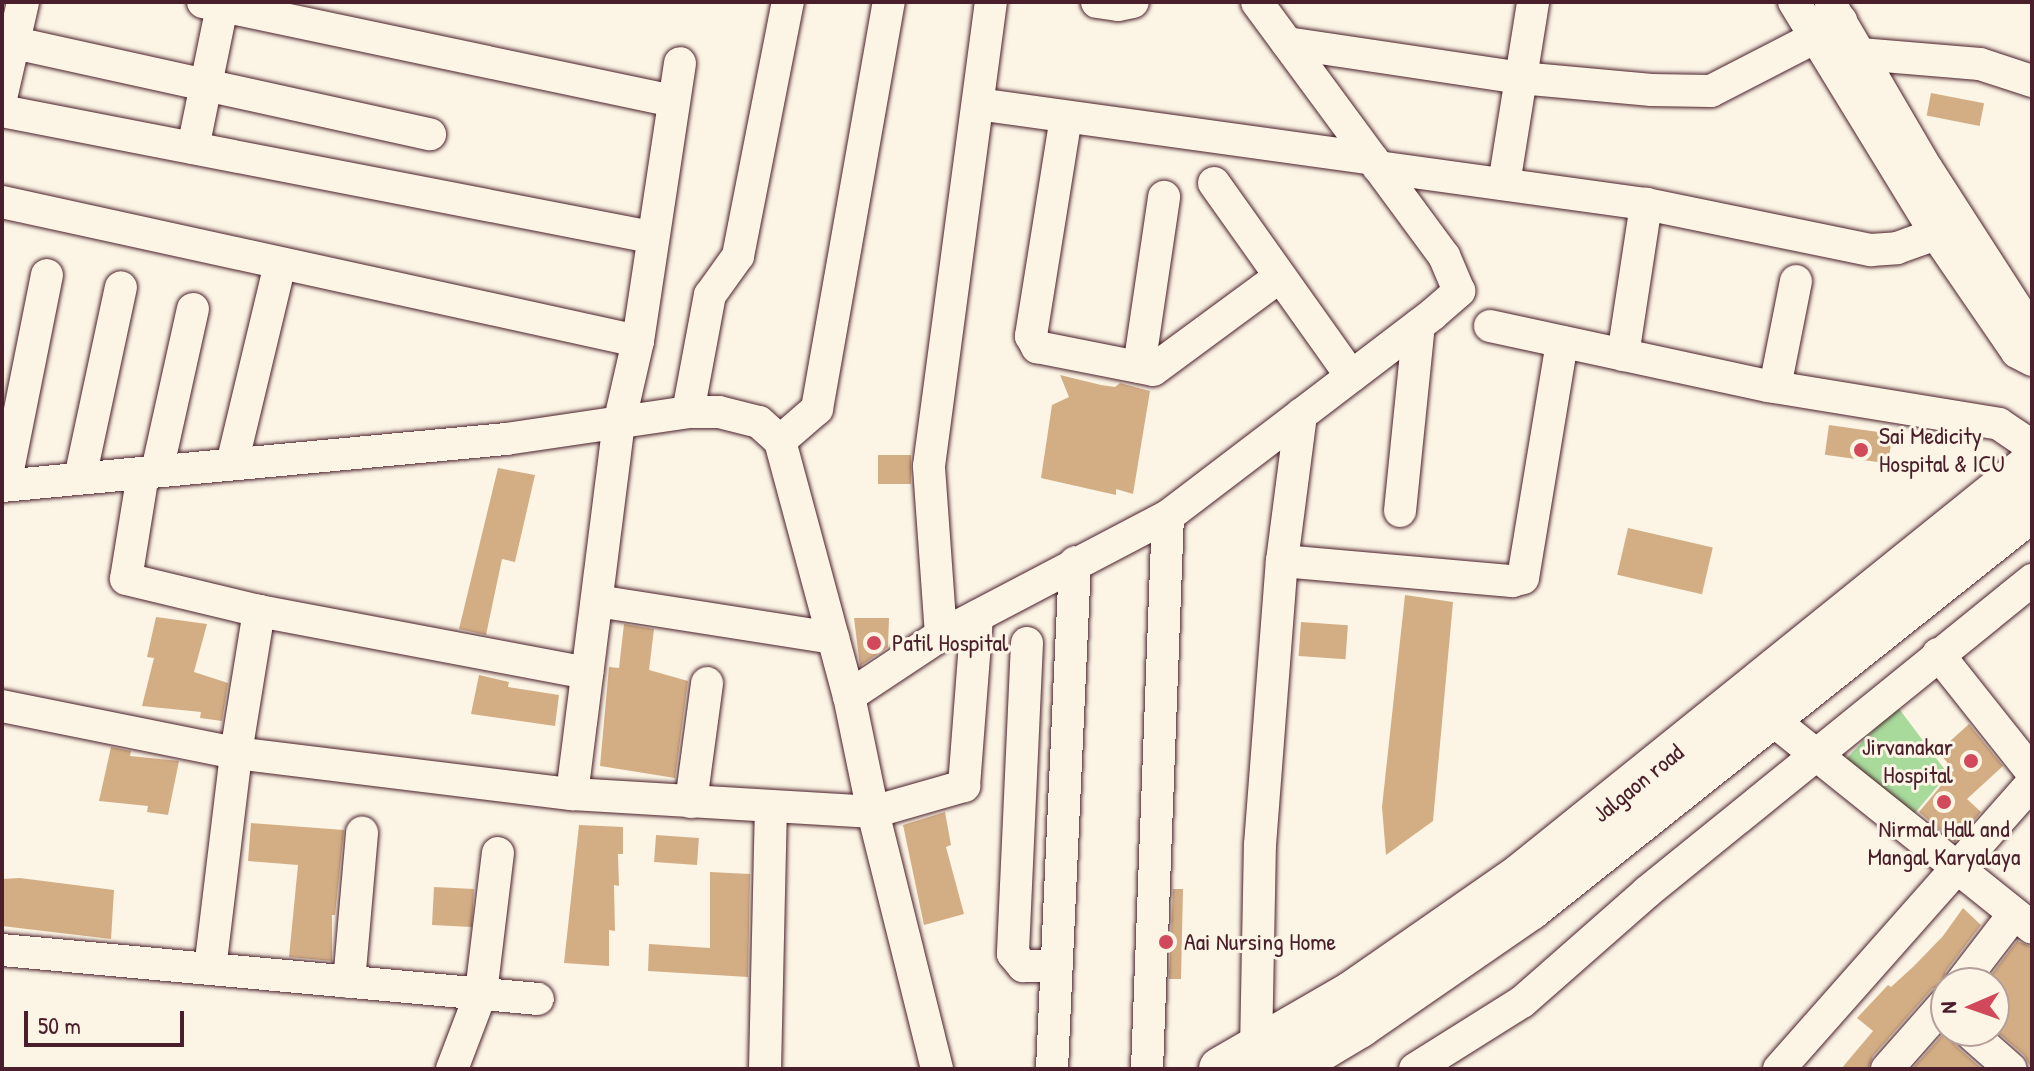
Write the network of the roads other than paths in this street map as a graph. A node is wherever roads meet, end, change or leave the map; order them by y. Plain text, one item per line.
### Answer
1 (23, 2) edge
2 (788, 2) edge
3 (889, 2) edge
4 (991, 2) edge
5 (1097, 2) edge
6 (1133, 2) edge
7 (1257, 2) edge
8 (1533, 2) edge
9 (1794, 2) edge
10 (216, 3) edge
11 (1829, 20) edge
12 (15, 43) junction
13 (1287, 43) junction
14 (1860, 54) junction
15 (680, 63) dead end
16 (1520, 78) junction
17 (2032, 81) edge
18 (205, 85) junction
19 (2, 94) edge
20 (674, 101) junction
21 (978, 104) junction
22 (2, 111) edge
23 (1066, 117) junction
24 (430, 134) dead end
25 (193, 148) junction
26 (1375, 163) junction
27 (1214, 183) dead end
28 (1504, 184) junction
29 (1164, 197) dead end
30 (2, 202) edge
31 (1646, 204) junction
32 (1936, 234) junction
33 (651, 237) junction
34 (280, 264) junction
35 (47, 275) dead end
36 (1278, 278) junction
37 (1796, 281) dead end
38 (121, 287) dead end
39 (193, 309) dead end
40 (1419, 325) junction
41 (1490, 326) dead end
42 (2032, 332) edge
43 (638, 341) junction
44 (1562, 342) junction
45 (1623, 355) junction
46 (2032, 360) edge
47 (1139, 367) junction
48 (1351, 376) junction
49 (1775, 387) junction
50 (688, 412) junction
51 (1301, 414) junction
52 (619, 424) junction
53 (780, 441) junction
54 (2032, 446) edge
55 (232, 464) junction
56 (2032, 464) edge
57 (150, 473) junction
58 (80, 478) junction
59 (4, 486) edge
60 (2032, 509) edge
61 (1400, 511) dead end
62 (1168, 516) junction
63 (1282, 561) junction
64 (1075, 563) junction
65 (2032, 580) edge
66 (597, 601) junction
67 (259, 611) junction
68 (977, 616) junction
69 (941, 635) junction
70 (833, 638) junction
71 (1027, 643) dead end
72 (1938, 654) junction
73 (587, 673) junction
74 (707, 683) dead end
75 (849, 696) junction
76 (2, 706) edge
77 (1757, 708) junction
78 (236, 753) junction
79 (1814, 755) junction
80 (2029, 791) edge
81 (572, 794) junction
82 (691, 802) junction
83 (771, 807) junction
84 (873, 812) junction
85 (362, 833) dead end
86 (498, 853) dead end
87 (1955, 869) junction
88 (2023, 921) edge
89 (2, 950) edge
90 (1057, 966) junction
91 (1980, 967) edge
92 (210, 969) junction
93 (349, 982) junction
94 (481, 993) junction
95 (538, 999) dead end
96 (1930, 1022) edge
97 (1986, 1047) edge
98 (1255, 1063) edge
99 (452, 1069) edge
100 (765, 1069) edge
101 (937, 1069) edge
102 (1052, 1069) edge
103 (1147, 1069) edge
104 (1415, 1069) edge
105 (1779, 1069) edge
106 (1887, 1069) edge
107 (2011, 1069) edge

1 - 12 street
2 - 50 street
3 - 53 street
4 - 21 street
5 - 6 street
7 - 13 street
8 - 16 street
9 - 11 street
10 - 18 street
10 - 20 street
11 - 14 street
11 - 16 street
11 - 32 street
12 - 18 street
12 - 19 street
13 - 16 street
13 - 26 street
14 - 17 street
14 - 42 street
15 - 20 street
16 - 28 street
18 - 24 street
18 - 25 street
20 - 33 street
21 - 23 street
21 - 69 street
22 - 25 street
23 - 26 street
23 - 47 street
25 - 33 street
26 - 28 street
26 - 40 street
27 - 36 street
28 - 31 street
29 - 47 street
30 - 34 street
31 - 32 street
31 - 45 street
32 - 46 street
33 - 43 street
34 - 43 street
34 - 55 street
35 - 59 street
36 - 47 street
36 - 48 street
37 - 49 street
38 - 58 street
39 - 57 street
40 - 48 street
40 - 61 street
41 - 44 street
43 - 52 street
44 - 45 street
44 - 63 street
45 - 49 street
48 - 51 street
49 - 54 street
50 - 52 street
50 - 53 street
51 - 62 street
51 - 63 street
52 - 55 street
52 - 66 street
53 - 70 street
55 - 57 street
56 - 77 highway, Jalgaon road
57 - 58 street
57 - 67 street
58 - 59 street
60 - 77 highway, Jalgaon road
62 - 64 street
62 - 103 street
63 - 98 street
64 - 68 street
64 - 90 street
65 - 72 street
66 - 70 street
66 - 73 street
67 - 73 street
67 - 78 street
68 - 69 street
68 - 84 street
69 - 75 street
70 - 75 street
71 - 90 street
72 - 79 street
72 - 80 street
73 - 81 street
74 - 82 street
75 - 84 street
76 - 78 street
77 - 79 street
77 - 98 highway, Jalgaon road
78 - 81 street
78 - 92 street
79 - 87 street
79 - 104 street
80 - 87 street
81 - 82 street
82 - 83 street
83 - 84 street
83 - 100 street
84 - 101 street
85 - 93 street
86 - 94 street
87 - 88 street
87 - 105 street
88 - 91 street
89 - 92 street
90 - 102 street
92 - 93 street
93 - 94 street
94 - 95 street
94 - 99 street
96 - 106 street
97 - 107 street

